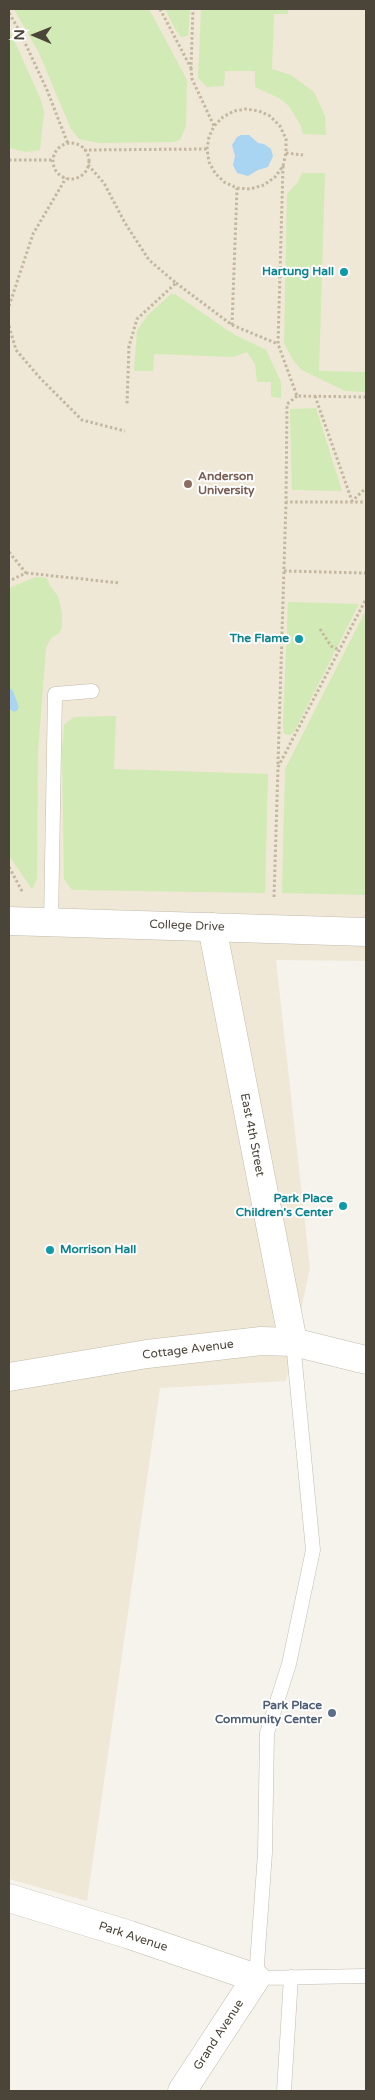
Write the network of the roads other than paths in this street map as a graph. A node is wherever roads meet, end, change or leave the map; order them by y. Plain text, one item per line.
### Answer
1 (92, 691) dead end
2 (9, 921) edge
3 (51, 922) junction
4 (212, 927) junction
5 (366, 932) edge
6 (293, 1342) junction
7 (366, 1360) edge
8 (9, 1377) edge
9 (9, 1898) edge
10 (366, 1976) edge
11 (256, 1978) junction
12 (291, 1978) junction
13 (182, 2091) edge
14 (284, 2091) edge

1 - 3 lane
2 - 3 street, College Drive
3 - 4 street, College Drive
4 - 5 street, College Drive
4 - 6 street, East 4th Street
6 - 7 street, Cottage Avenue
6 - 8 street, Cottage Avenue
6 - 11 lane
9 - 11 street, Park Avenue
10 - 12 lane
11 - 12 lane
11 - 13 street, Grand Avenue
12 - 14 lane

